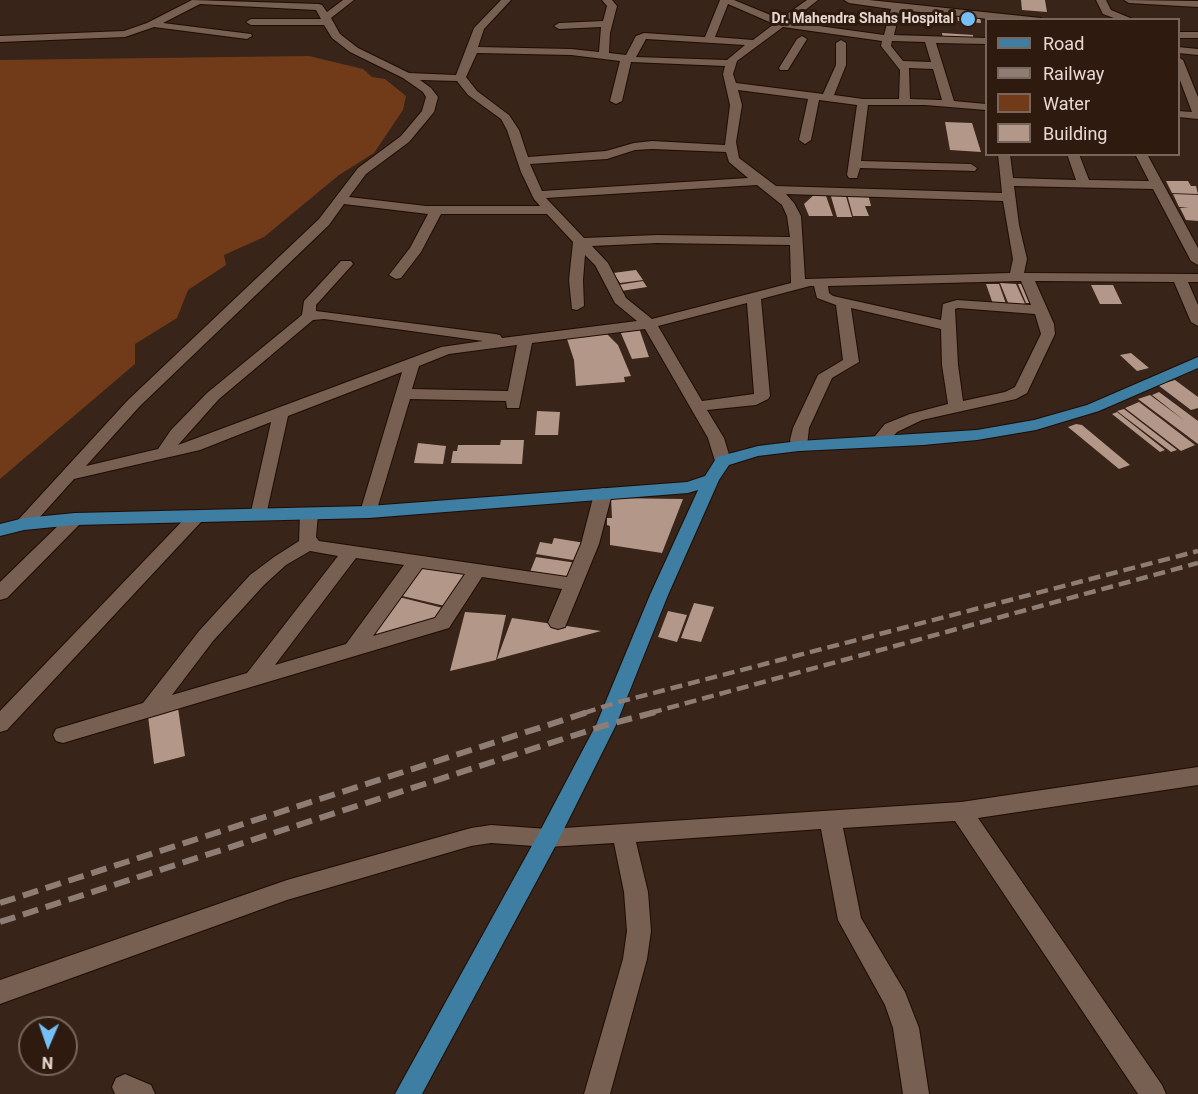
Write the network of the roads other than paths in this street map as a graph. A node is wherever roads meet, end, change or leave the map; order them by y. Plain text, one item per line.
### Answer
1 (349, 0) edge
2 (506, 0) edge
3 (594, 0) edge
4 (607, 0) edge
5 (725, 0) edge
6 (813, 0) edge
7 (849, 0) edge
8 (977, 0) edge
9 (1101, 0) edge
10 (1129, 0) edge
11 (199, 1) edge
12 (1150, 1) edge
13 (1177, 1) edge
14 (1198, 4) edge
15 (896, 7) junction
16 (1139, 12) dead end
17 (1153, 13) dead end
18 (1124, 18) edge
19 (1127, 18) edge
20 (327, 20) junction
21 (251, 22) dead end
22 (153, 24) junction
23 (607, 24) junction
24 (783, 24) junction
25 (559, 26) dead end
26 (985, 33) edge
27 (1180, 35) edge
28 (1198, 35) edge
29 (247, 36) dead end
30 (790, 38) dead end
31 (0, 39) edge
32 (709, 39) junction
33 (767, 39) junction
34 (802, 39) junction
35 (930, 40) junction
36 (841, 43) junction
37 (887, 43) junction
38 (472, 50) junction
39 (1180, 50) edge
40 (1198, 52) edge
41 (604, 56) junction
42 (627, 59) junction
43 (730, 63) junction
44 (902, 64) junction
45 (938, 66) junction
46 (784, 68) dead end
47 (1181, 74) edge
48 (1198, 75) edge
49 (407, 76) junction
50 (460, 78) junction
51 (731, 86) junction
52 (1190, 94) edge
53 (814, 96) junction
54 (827, 98) junction
55 (616, 101) dead end
56 (863, 102) junction
57 (904, 103) junction
58 (949, 104) junction
59 (985, 107) edge
60 (1180, 114) edge
61 (1198, 114) edge
62 (805, 140) dead end
63 (731, 149) junction
64 (1004, 156) edge
65 (1074, 156) edge
66 (1142, 156) edge
67 (523, 161) junction
68 (855, 164) junction
69 (971, 168) dead end
70 (760, 181) junction
71 (1008, 182) junction
72 (1084, 183) junction
73 (1158, 185) junction
74 (774, 190) junction
75 (851, 192) junction
76 (538, 195) junction
77 (1009, 197) junction
78 (340, 200) junction
79 (437, 210) junction
80 (548, 210) junction
81 (796, 241) junction
82 (580, 242) junction
83 (1198, 261) edge
84 (346, 264) dead end
85 (396, 275) dead end
86 (1021, 277) junction
87 (1179, 278) junction
88 (1198, 278) edge
89 (820, 282) junction
90 (798, 285) junction
91 (754, 297) junction
92 (843, 303) junction
93 (577, 306) dead end
94 (1041, 310) junction
95 (309, 316) junction
96 (1198, 322) edge
97 (649, 324) junction
98 (948, 326) junction
99 (521, 341) junction
100 (1198, 362) edge
101 (412, 363) junction
102 (403, 394) junction
103 (697, 406) junction
104 (956, 407) junction
105 (281, 413) junction
106 (878, 442) junction
107 (799, 446) junction
108 (164, 453) junction
109 (723, 461) junction
110 (69, 475) junction
111 (711, 480) junction
112 (603, 494) junction
113 (369, 512) junction
114 (309, 514) junction
115 (259, 516) junction
116 (195, 518) junction
117 (75, 519) junction
118 (24, 524) junction
119 (0, 530) edge
120 (309, 543) junction
121 (352, 551) junction
122 (418, 560) junction
123 (478, 569) junction
124 (574, 584) junction
125 (0, 594) edge
126 (558, 622) dead end
127 (353, 649) junction
128 (255, 677) junction
129 (151, 708) junction
130 (0, 724) edge
131 (63, 735) dead end
132 (1198, 776) edge
133 (961, 811) junction
134 (830, 820) junction
135 (623, 833) junction
136 (548, 838) junction
137 (0, 992) edge
138 (408, 1094) edge
139 (597, 1094) edge
140 (916, 1094) edge
141 (1153, 1094) edge

1 - 20 street
2 - 38 street
3 - 4 street
4 - 23 street
5 - 24 street
5 - 32 street
6 - 24 street
7 - 15 street
8 - 26 street
9 - 18 street
10 - 12 street
11 - 20 street
11 - 22 street
12 - 13 street
12 - 17 street
13 - 14 street
15 - 26 street
15 - 37 street
16 - 19 street
20 - 21 street
20 - 49 street
22 - 29 street
22 - 31 street
23 - 25 street
23 - 41 street
24 - 33 street
24 - 37 street
26 - 35 street
27 - 28 street
30 - 34 street
32 - 33 street
32 - 42 street
33 - 43 street
34 - 36 street
34 - 46 street
35 - 37 street
35 - 45 street
36 - 37 street
36 - 54 street
37 - 44 street
38 - 41 street
38 - 50 street
39 - 40 street
41 - 42 street
42 - 43 street
42 - 55 street
43 - 51 street
44 - 45 street
44 - 57 street
45 - 58 street
47 - 48 street
47 - 52 street
49 - 50 street
49 - 78 street
50 - 67 street
51 - 53 street
51 - 63 street
52 - 61 street
53 - 54 street
53 - 62 street
54 - 56 street
56 - 57 street
56 - 68 street
57 - 58 street
58 - 59 street
60 - 61 street
63 - 67 street
63 - 70 street
64 - 71 street
65 - 72 street
66 - 73 street
67 - 76 street
68 - 69 street
68 - 75 street
70 - 74 street
70 - 76 street
71 - 72 street
71 - 77 street
72 - 73 street
73 - 83 street
74 - 75 street
74 - 81 street
75 - 77 street
76 - 80 street
77 - 86 street
78 - 79 street
78 - 110 street
79 - 80 street
79 - 85 street
80 - 82 street
81 - 82 street
81 - 90 street
82 - 93 street
82 - 97 street
84 - 95 street
86 - 87 street
86 - 89 street
86 - 94 street
87 - 88 street
87 - 96 street
89 - 90 street
89 - 92 street
90 - 91 street
91 - 97 street
91 - 103 street
92 - 98 street
92 - 107 street
94 - 98 street
94 - 104 street
95 - 99 street
95 - 108 street
97 - 99 street
97 - 103 street
98 - 104 street
99 - 101 street
99 - 102 street
100 - 106 main road
101 - 102 street
101 - 105 street
102 - 113 street
103 - 109 street
104 - 106 street
105 - 108 street
105 - 115 street
106 - 107 main road
107 - 109 main road
108 - 110 street
109 - 111 main road
110 - 118 street
111 - 112 main road
111 - 136 main road
112 - 113 main road
112 - 124 street
113 - 114 main road
114 - 115 main road
114 - 120 street
115 - 116 main road
116 - 117 main road
116 - 130 street
117 - 118 main road
117 - 125 street
118 - 119 main road
120 - 121 street
120 - 129 street
121 - 122 street
121 - 128 street
122 - 123 street
122 - 127 street
123 - 124 street
123 - 127 street
124 - 126 street
127 - 128 street
128 - 129 street
129 - 131 street
132 - 133 street
133 - 134 street
133 - 141 street
134 - 135 street
134 - 140 street
135 - 136 street
135 - 139 street
136 - 137 street
136 - 138 main road

